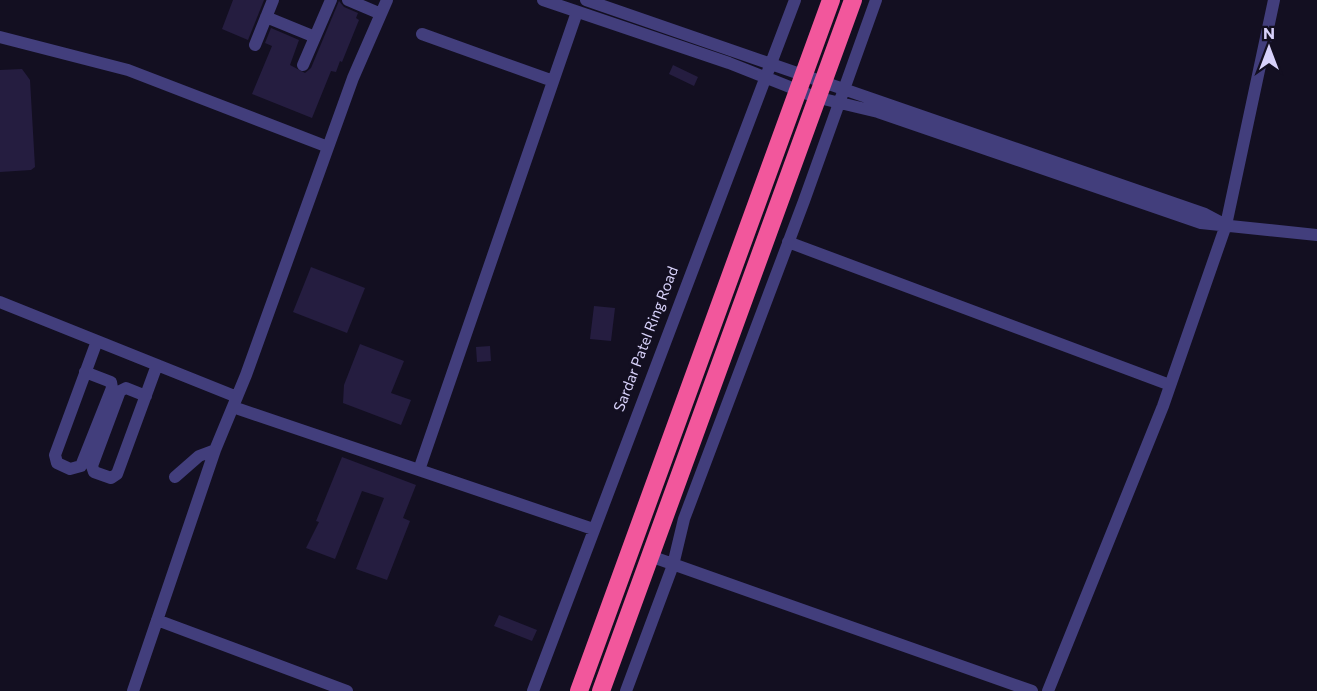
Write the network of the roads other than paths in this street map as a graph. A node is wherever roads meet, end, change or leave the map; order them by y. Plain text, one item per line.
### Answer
1 (273, 0) edge
2 (331, 0) edge
3 (348, 0) edge
4 (387, 0) edge
5 (543, 0) edge
6 (586, 0) edge
7 (795, 0) edge
8 (831, 0) edge
9 (853, 0) edge
10 (876, 0) edge
11 (1274, 0) edge
12 (577, 12) junction
13 (381, 14) junction
14 (266, 17) junction
15 (422, 34) dead end
16 (0, 37) edge
17 (315, 37) junction
18 (255, 45) dead end
19 (772, 64) junction
20 (303, 65) dead end
21 (765, 77) junction
22 (553, 81) junction
23 (800, 83) junction
24 (819, 90) junction
25 (842, 90) junction
26 (837, 103) junction
27 (328, 147) junction
28 (1226, 225) junction
29 (1317, 235) edge
30 (788, 242) junction
31 (0, 302) edge
32 (97, 341) junction
33 (157, 365) junction
34 (85, 372) junction
35 (1170, 385) junction
36 (146, 396) junction
37 (235, 402) junction
38 (216, 450) junction
39 (419, 470) junction
40 (175, 477) dead end
41 (593, 528) junction
42 (650, 556) junction
43 (674, 565) junction
44 (157, 620) junction
45 (340, 690) edge
46 (133, 691) edge
47 (533, 691) edge
48 (579, 691) edge
49 (602, 691) edge
50 (626, 691) edge
51 (1032, 691) edge
52 (1048, 691) edge

1 - 14 street
2 - 17 street
3 - 13 street
4 - 13 street
5 - 12 street
6 - 19 street
7 - 19 street, Sardar Patel Ring Road
8 - 23 highway
9 - 24 highway
10 - 25 street
11 - 28 street
12 - 21 street
12 - 22 street
13 - 27 street
14 - 17 street
14 - 18 street
15 - 22 street
16 - 27 street
17 - 20 street
19 - 21 street, Sardar Patel Ring Road
19 - 23 street
21 - 23 street
21 - 41 street, Sardar Patel Ring Road
22 - 39 street
23 - 24 street
23 - 48 highway
24 - 25 street
24 - 26 street
24 - 42 highway
25 - 26 street
25 - 28 street
26 - 28 street
26 - 30 street
27 - 37 street
28 - 29 street
28 - 35 street
30 - 35 street
30 - 43 street
31 - 32 street
32 - 33 street
32 - 34 street
33 - 36 street
33 - 37 street
34 - 34 street
35 - 52 street
36 - 36 street
37 - 38 street
37 - 39 street
38 - 40 street
38 - 44 street
39 - 41 street
41 - 47 street, Sardar Patel Ring Road
42 - 43 street
42 - 49 highway
43 - 50 street
43 - 51 street
44 - 45 street
44 - 46 street

